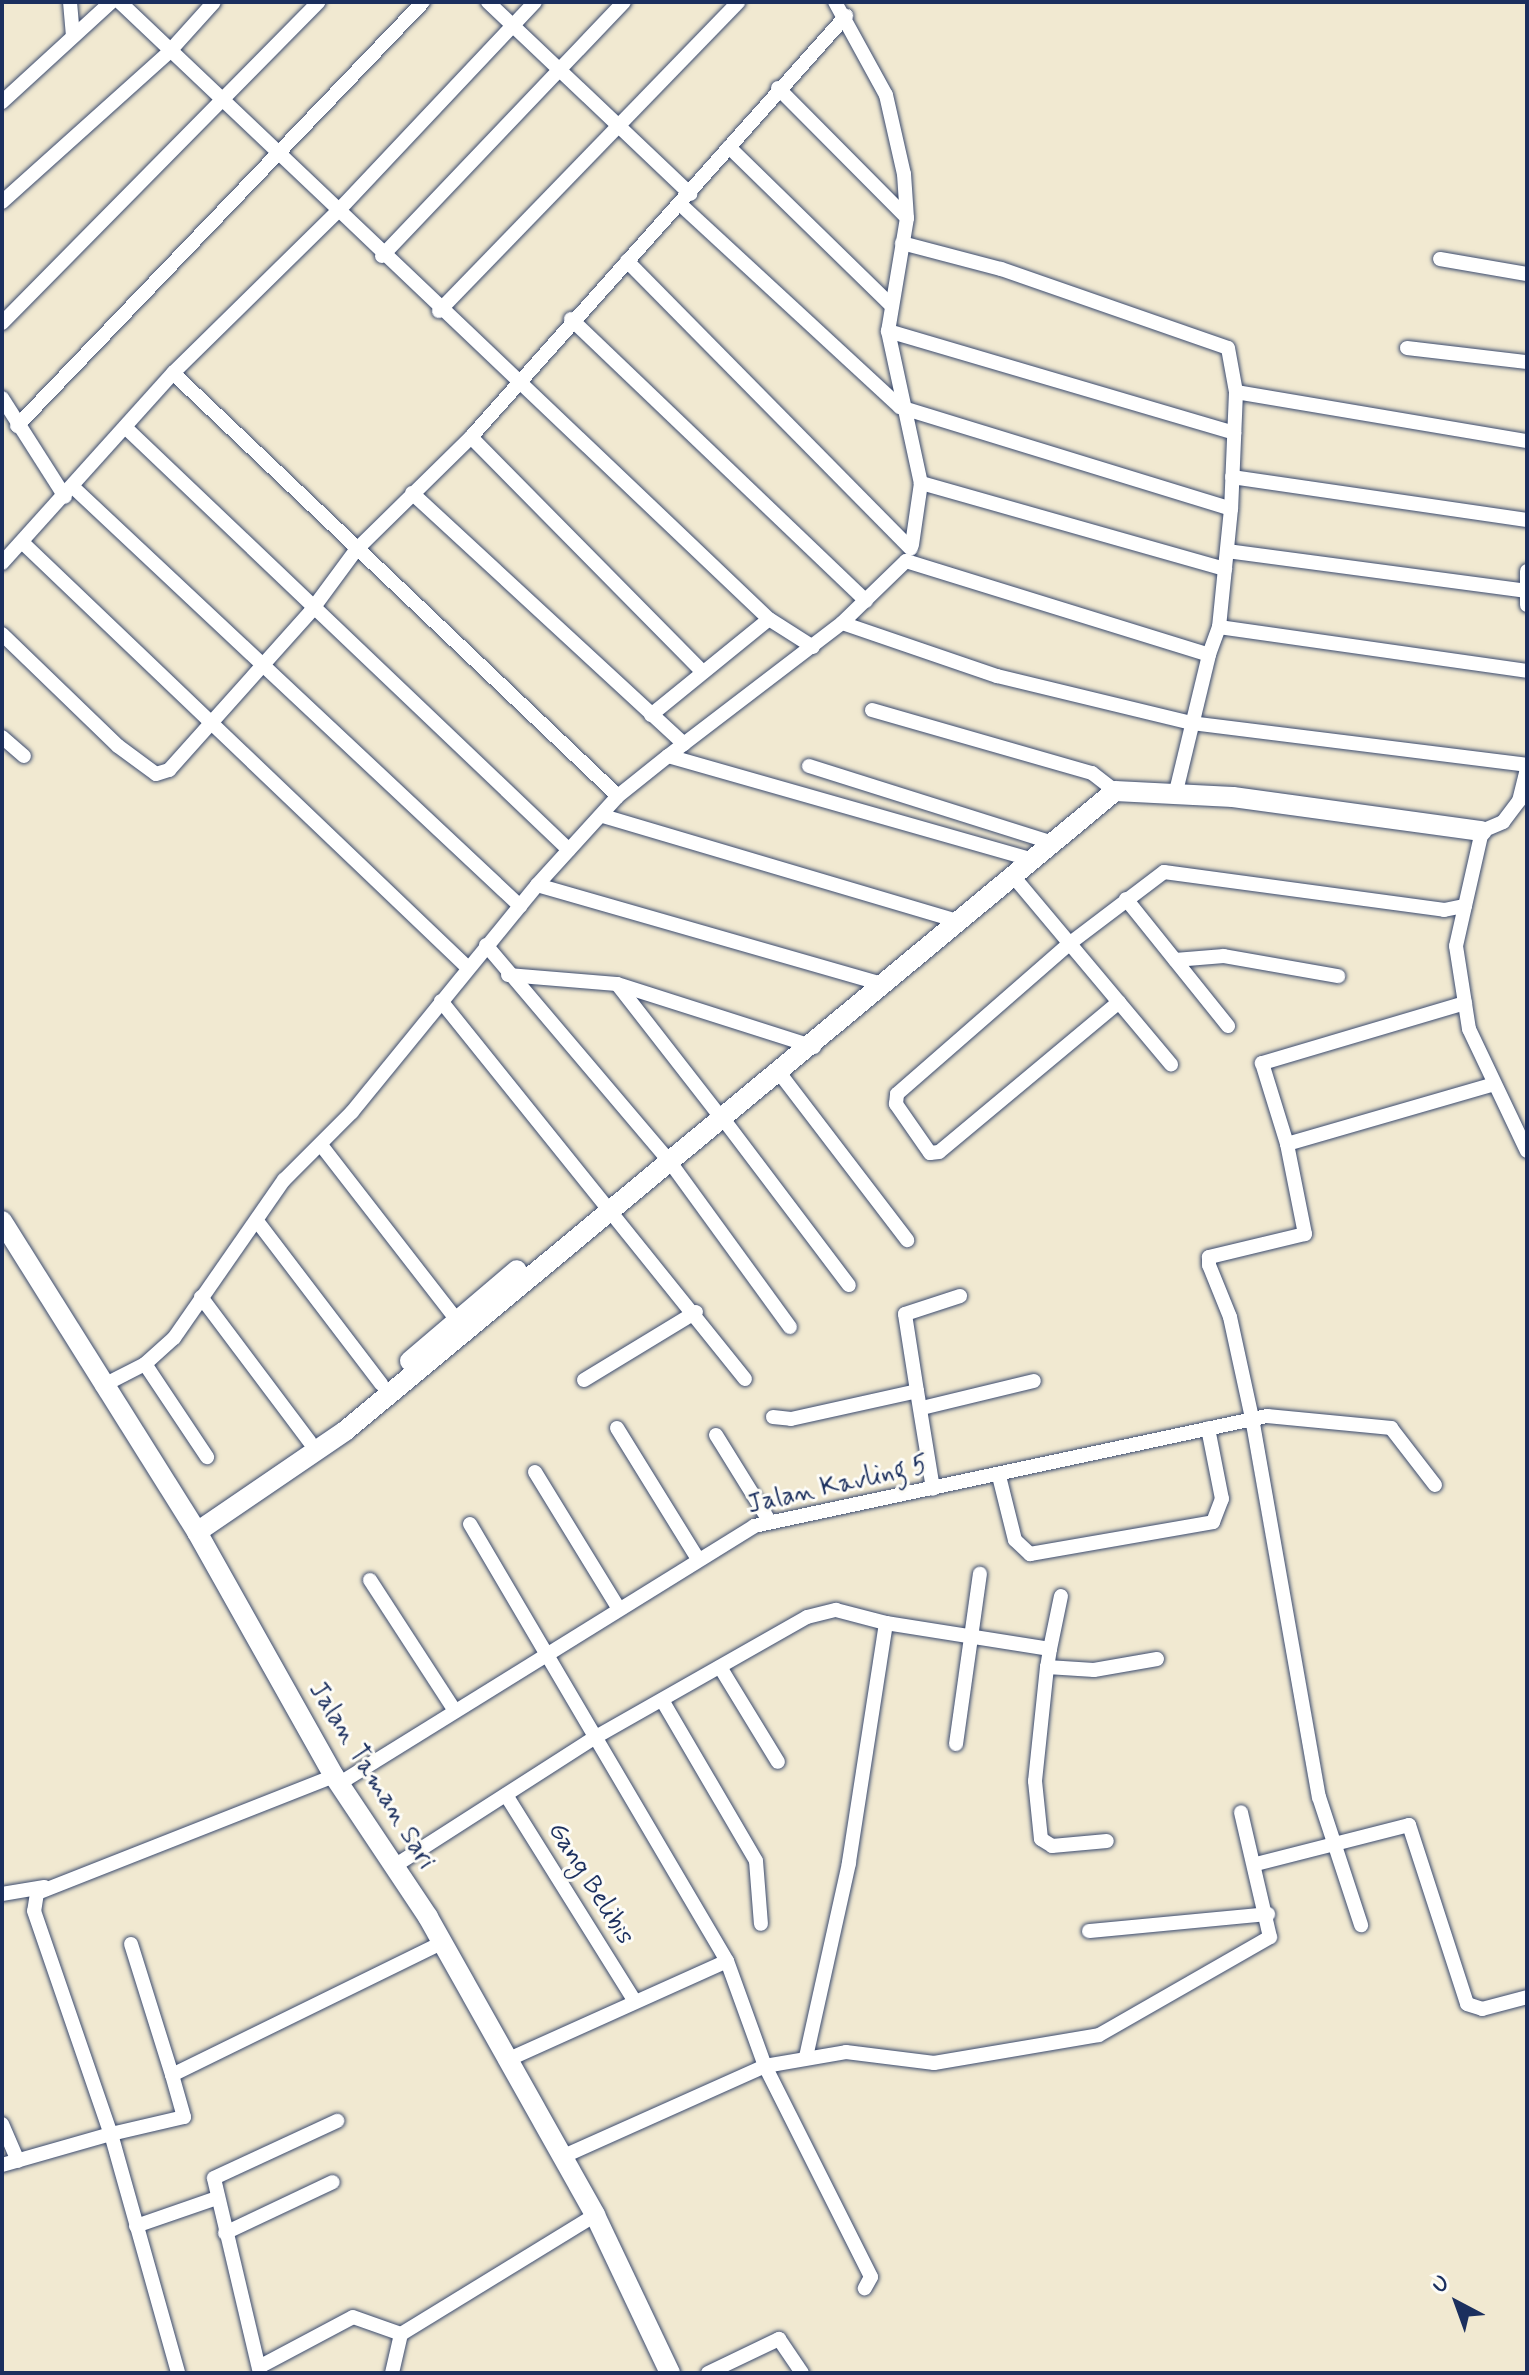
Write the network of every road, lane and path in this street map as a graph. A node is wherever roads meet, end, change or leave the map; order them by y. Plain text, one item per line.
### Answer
1 (70, 2) edge
2 (111, 2) edge
3 (120, 2) edge
4 (214, 2) edge
5 (319, 2) edge
6 (423, 2) edge
7 (488, 2) edge
8 (535, 2) edge
9 (624, 2) edge
10 (738, 2) edge
11 (835, 2) edge
12 (846, 16) junction
13 (513, 26) junction
14 (73, 35) junction
15 (169, 52) junction
16 (558, 72) junction
17 (778, 88) junction
18 (2, 102) edge
19 (220, 103) junction
20 (616, 128) junction
21 (729, 147) junction
22 (275, 155) junction
23 (685, 199) junction
24 (2, 202) edge
25 (339, 210) junction
26 (907, 218) junction
27 (902, 243) junction
28 (382, 256) junction
29 (1440, 259) dead end
30 (627, 261) junction
31 (1527, 274) edge
32 (890, 304) junction
33 (439, 311) junction
34 (571, 319) junction
35 (2, 323) edge
36 (888, 331) junction
37 (1407, 348) dead end
38 (1527, 362) edge
39 (173, 373) junction
40 (520, 376) junction
41 (1236, 392) junction
42 (2, 398) edge
43 (900, 407) junction
44 (17, 426) junction
45 (125, 427) junction
46 (1234, 433) junction
47 (471, 437) junction
48 (1527, 441) edge
49 (1232, 477) junction
50 (921, 483) junction
51 (69, 492) junction
52 (412, 493) junction
53 (1231, 509) junction
54 (1527, 520) edge
55 (23, 543) junction
56 (912, 545) junction
57 (356, 550) junction
58 (1227, 551) junction
59 (906, 561) junction
60 (2, 563) edge
61 (1225, 569) junction
62 (1527, 571) edge
63 (1526, 598) edge
64 (866, 601) junction
65 (311, 611) junction
66 (769, 619) junction
67 (842, 623) junction
68 (1219, 627) junction
69 (2, 634) edge
70 (813, 647) junction
71 (1209, 655) junction
72 (262, 667) junction
73 (1527, 671) edge
74 (703, 672) junction
75 (872, 710) dead end
76 (651, 715) junction
77 (1191, 723) junction
78 (211, 724) junction
79 (2, 737) edge
80 (684, 744) junction
81 (24, 756) dead end
82 (668, 756) junction
83 (809, 766) dead end
84 (1527, 766) edge
85 (1115, 791) junction
86 (1176, 791) junction
87 (618, 796) junction
88 (603, 816) junction
89 (1482, 831) junction
90 (1053, 843) junction
91 (569, 850) junction
92 (1034, 860) junction
93 (1013, 876) junction
94 (537, 885) junction
95 (1126, 899) junction
96 (520, 906) junction
97 (1465, 906) junction
98 (960, 922) junction
99 (1069, 944) junction
100 (486, 945) junction
101 (1175, 960) junction
102 (466, 966) junction
103 (508, 975) junction
104 (1338, 976) dead end
105 (617, 984) junction
106 (882, 984) junction
107 (441, 1001) junction
108 (1119, 1002) junction
109 (1465, 1003) junction
110 (1228, 1026) dead end
111 (816, 1039) junction
112 (1171, 1064) dead end
113 (781, 1075) junction
114 (1495, 1084) junction
115 (719, 1115) junction
116 (1287, 1144) junction
117 (321, 1145) junction
118 (1527, 1151) edge
119 (666, 1157) junction
120 (607, 1204) junction
121 (2, 1221) edge
122 (257, 1221) junction
123 (907, 1240) dead end
124 (849, 1285) dead end
125 (960, 1296) dead end
126 (201, 1297) junction
127 (696, 1312) junction
128 (461, 1325) junction
129 (790, 1327) dead end
130 (420, 1362) junction
131 (145, 1364) junction
132 (745, 1379) dead end
133 (584, 1380) dead end
134 (1034, 1381) dead end
135 (381, 1384) junction
136 (102, 1386) junction
137 (917, 1391) junction
138 (922, 1408) junction
139 (773, 1417) dead end
140 (1260, 1417) junction
141 (341, 1426) junction
142 (617, 1428) dead end
143 (1208, 1428) junction
144 (716, 1435) dead end
145 (310, 1442) junction
146 (207, 1457) dead end
147 (535, 1472) dead end
148 (999, 1476) junction
149 (1435, 1485) dead end
150 (933, 1489) junction
151 (259, 1491) junction
152 (770, 1522) junction
153 (470, 1524) dead end
154 (197, 1532) junction
155 (698, 1559) junction
156 (980, 1574) dead end
157 (370, 1580) dead end
158 (1061, 1596) dead end
159 (619, 1609) junction
160 (886, 1623) junction
161 (971, 1639) junction
162 (1050, 1649) junction
163 (545, 1655) junction
164 (1157, 1659) dead end
165 (720, 1667) junction
166 (1047, 1667) junction
167 (662, 1700) junction
168 (455, 1711) junction
169 (594, 1738) junction
170 (956, 1744) dead end
171 (778, 1762) dead end
172 (337, 1780) junction
173 (506, 1795) junction
174 (1241, 1812) dead end
175 (1107, 1841) dead end
176 (1335, 1847) junction
177 (1256, 1864) junction
178 (396, 1865) junction
179 (44, 1887) junction
180 (2, 1894) edge
181 (1268, 1914) junction
182 (761, 1924) dead end
183 (1361, 1925) dead end
184 (1089, 1931) dead end
185 (442, 1943) junction
186 (131, 1944) dead end
187 (727, 1961) junction
188 (1527, 1997) edge
189 (633, 1998) junction
190 (806, 2057) junction
191 (507, 2060) junction
192 (765, 2066) junction
193 (172, 2075) junction
194 (337, 2121) dead end
195 (2, 2124) edge
196 (111, 2134) junction
197 (564, 2156) junction
198 (18, 2161) junction
199 (2, 2165) edge
200 (333, 2182) dead end
201 (217, 2198) junction
202 (595, 2215) junction
203 (136, 2226) junction
204 (225, 2233) junction
205 (865, 2288) dead end
206 (401, 2334) junction
207 (259, 2370) edge
208 (178, 2373) edge
209 (392, 2373) edge
210 (670, 2373) edge
211 (708, 2373) edge
212 (802, 2373) edge

1 - 14 street
2 - 14 street
3 - 15 street
4 - 15 street
5 - 19 street
6 - 22 street
7 - 13 street
8 - 13 street
9 - 16 street
10 - 20 street
11 - 12 street
12 - 17 street
12 - 26 street
13 - 16 street
13 - 25 street
14 - 18 street
15 - 19 street
15 - 24 street
16 - 20 street
16 - 28 street
17 - 21 street
17 - 26 street
19 - 22 street
19 - 35 street
20 - 23 street
20 - 33 street
21 - 23 street
21 - 32 street
22 - 25 street
22 - 44 street
23 - 30 street
23 - 43 street
25 - 28 street
25 - 39 street
26 - 27 street
27 - 32 street
27 - 41 street
28 - 33 street
29 - 31 street
30 - 34 street
30 - 56 street
32 - 36 street
33 - 40 street
34 - 40 street
34 - 64 street
36 - 43 street
36 - 46 street
37 - 38 street
39 - 45 street
39 - 57 street
40 - 47 street
40 - 66 street
41 - 46 street
41 - 48 street
42 - 44 street
43 - 50 street
43 - 53 street
44 - 51 street
45 - 51 street
45 - 65 street
46 - 49 street
47 - 52 street
47 - 74 street
49 - 53 street
49 - 54 street
50 - 56 street
50 - 61 street
51 - 55 street
51 - 72 street
52 - 57 street
52 - 76 street
53 - 58 street
55 - 60 street
55 - 78 street
56 - 59 street
57 - 65 street
57 - 87 street
58 - 61 street
58 - 63 street
59 - 64 street
59 - 71 street
61 - 68 street
62 - 63 street
64 - 67 street
65 - 72 street
65 - 91 street
66 - 70 street
66 - 74 street
67 - 70 street
67 - 77 street
68 - 71 street
68 - 73 street
69 - 78 street
70 - 80 street
71 - 77 street
72 - 78 street
72 - 96 street
74 - 76 street
75 - 85 street
76 - 80 street
77 - 84 street
77 - 86 street
78 - 102 street
79 - 81 street
80 - 82 street
82 - 87 street
82 - 92 street
83 - 90 street
84 - 89 street
85 - 86 street
85 - 90 street
86 - 89 street
87 - 88 street
88 - 91 street
88 - 98 street
89 - 97 street
90 - 92 street
91 - 94 street
92 - 93 street
93 - 98 street
93 - 99 street
94 - 96 street
94 - 106 street
95 - 97 street
95 - 99 street
95 - 101 street
96 - 100 street
97 - 109 street
98 - 106 street
99 - 108 street
99 - 108 street
100 - 102 street
100 - 103 street
101 - 104 street
101 - 110 street
102 - 107 street
103 - 105 street
103 - 119 street
105 - 111 street
105 - 115 street
106 - 111 street
107 - 117 street
107 - 120 street
108 - 112 street
109 - 114 street
109 - 116 street
111 - 113 street
111 - 115 street
113 - 115 street
113 - 123 street
114 - 116 street
114 - 118 street
115 - 119 street
115 - 124 street
116 - 140 street
117 - 122 street
117 - 128 street
119 - 120 street
119 - 129 street
120 - 127 street
120 - 128 street
121 - 136 street, Jalan Taman Sari
122 - 126 street
122 - 135 street
125 - 137 street
126 - 131 street
126 - 145 street
127 - 132 street
127 - 133 street
128 - 130 street
130 - 135 street
130 - 141 street
131 - 136 street
131 - 146 street
134 - 138 street
135 - 141 street
136 - 154 street, Jalan Taman Sari
137 - 138 street
137 - 139 street
138 - 150 street
140 - 143 street, Jalan Kavling 5
140 - 149 street, Jalan Kavling 5
140 - 176 street
141 - 145 street
141 - 151 street
142 - 155 street
143 - 148 street, Jalan Kavling 5
143 - 148 street
144 - 152 street
145 - 151 street
147 - 159 street
148 - 150 street, Jalan Kavling 5
150 - 152 street, Jalan Kavling 5
151 - 154 street
152 - 155 street, Jalan Kavling 5
153 - 163 street
154 - 172 street, Jalan Taman Sari
155 - 159 street, Jalan Kavling 5
156 - 161 street
157 - 168 street
158 - 162 street
159 - 163 street, Jalan Kavling 5
160 - 161 street
160 - 165 street
160 - 190 street
161 - 162 street
161 - 170 street
162 - 166 street
163 - 168 street, Jalan Kavling 5
163 - 169 street
164 - 166 street
165 - 167 street
165 - 171 street
166 - 175 street
167 - 169 street
167 - 182 street
168 - 172 street, Jalan Kavling 5
169 - 173 street
169 - 187 street
172 - 178 street, Jalan Taman Sari
172 - 179 street, Jalan Kavling 5
173 - 178 street
173 - 189 street, Gang Belibis
174 - 177 street
176 - 177 street
176 - 183 street
176 - 188 street
177 - 181 street
178 - 185 street, Jalan Taman Sari
179 - 180 street, Jalan Kavling 5
179 - 196 street
181 - 184 street
181 - 190 street
185 - 191 street, Jalan Taman Sari
185 - 193 street
186 - 193 street
187 - 189 street
187 - 192 street
189 - 191 street
190 - 192 street
191 - 197 street, Jalan Taman Sari
192 - 197 street
192 - 205 street
193 - 196 street
194 - 201 street
195 - 198 street
196 - 198 street
196 - 203 street
197 - 202 street, Jalan Taman Sari
198 - 199 street
200 - 204 street
201 - 203 street
201 - 204 street
202 - 206 street
202 - 210 street, Jalan Taman Sari
203 - 208 street
204 - 207 street
206 - 207 street
206 - 209 street
211 - 212 street

